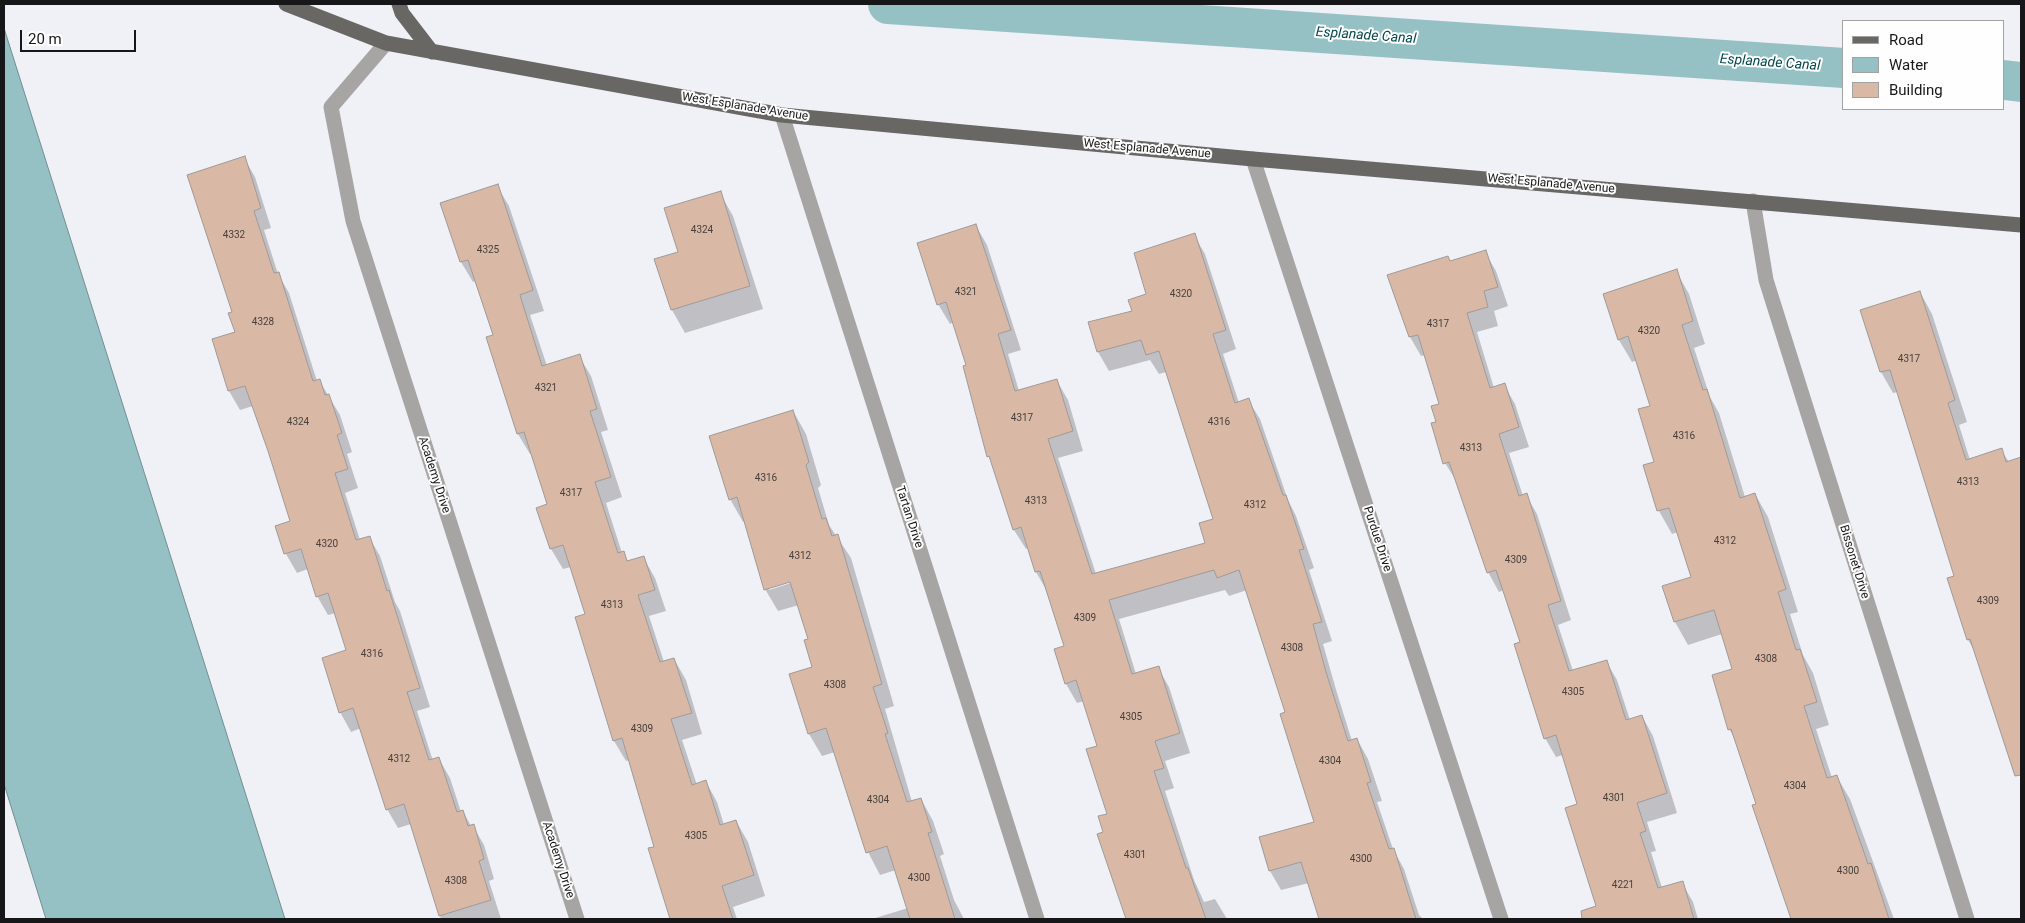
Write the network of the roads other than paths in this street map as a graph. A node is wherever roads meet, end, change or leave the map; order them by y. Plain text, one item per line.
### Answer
1 (286, 4) edge
2 (399, 4) edge
3 (386, 43) junction
4 (432, 52) junction
5 (782, 115) junction
6 (1253, 159) junction
7 (1754, 201) junction
8 (2021, 225) edge
9 (577, 919) edge
10 (1037, 919) edge
11 (1501, 919) edge
12 (1966, 919) edge

1 - 3 main road, West Esplanade Avenue
2 - 4 main road
3 - 4 main road, West Esplanade Avenue
3 - 9 street, Academy Drive
4 - 5 main road, West Esplanade Avenue
5 - 6 main road, West Esplanade Avenue
5 - 10 street, Tartan Drive
6 - 7 main road, West Esplanade Avenue
6 - 11 street, Purdue Drive
7 - 8 main road, West Esplanade Avenue
7 - 12 street, Bissonet Drive

